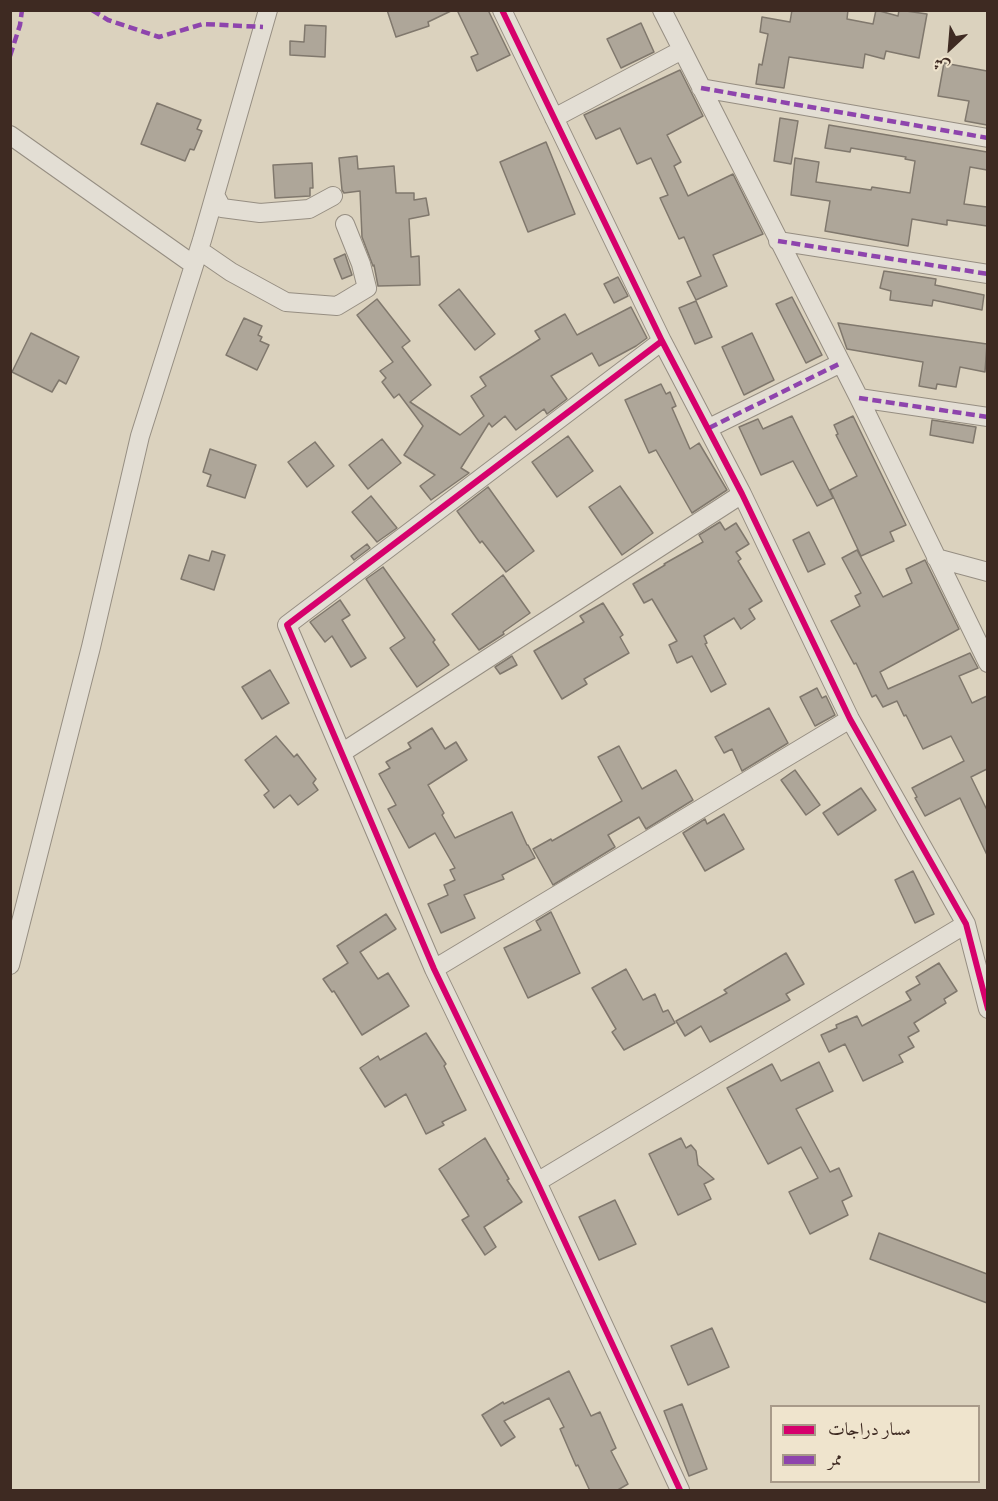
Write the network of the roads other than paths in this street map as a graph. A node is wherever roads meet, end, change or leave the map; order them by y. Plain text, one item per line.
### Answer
1 (268, 10) edge
2 (502, 10) edge
3 (662, 10) edge
4 (682, 50) junction
5 (701, 88) junction
6 (554, 118) junction
7 (10, 135) edge
8 (987, 138) edge
9 (215, 195) junction
10 (333, 196) dead end
11 (345, 224) dead end
12 (778, 240) junction
13 (196, 258) junction
14 (987, 274) edge
15 (662, 341) junction
16 (841, 363) junction
17 (859, 398) junction
18 (987, 417) edge
19 (709, 428) junction
20 (742, 494) junction
21 (936, 558) junction
22 (987, 572) edge
23 (987, 663) edge
24 (850, 719) junction
25 (343, 752) junction
26 (966, 924) junction
27 (10, 965) edge
28 (434, 969) junction
29 (987, 1007) edge
30 (537, 1182) junction
31 (680, 1491) edge

1 - 9 street
2 - 6 street
3 - 4 street
4 - 5 street
4 - 6 street
5 - 8 street
5 - 12 street
6 - 15 street
7 - 13 street
9 - 10 street
9 - 13 street
11 - 13 street
12 - 14 street
12 - 16 street
13 - 27 street
15 - 19 street
15 - 25 street
16 - 17 street
16 - 19 street
17 - 18 street
17 - 21 street
19 - 20 street
20 - 24 street
20 - 25 street
21 - 22 street
21 - 23 street
24 - 26 street
24 - 28 street
25 - 28 street
26 - 29 street
26 - 30 street
28 - 30 street
30 - 31 street

